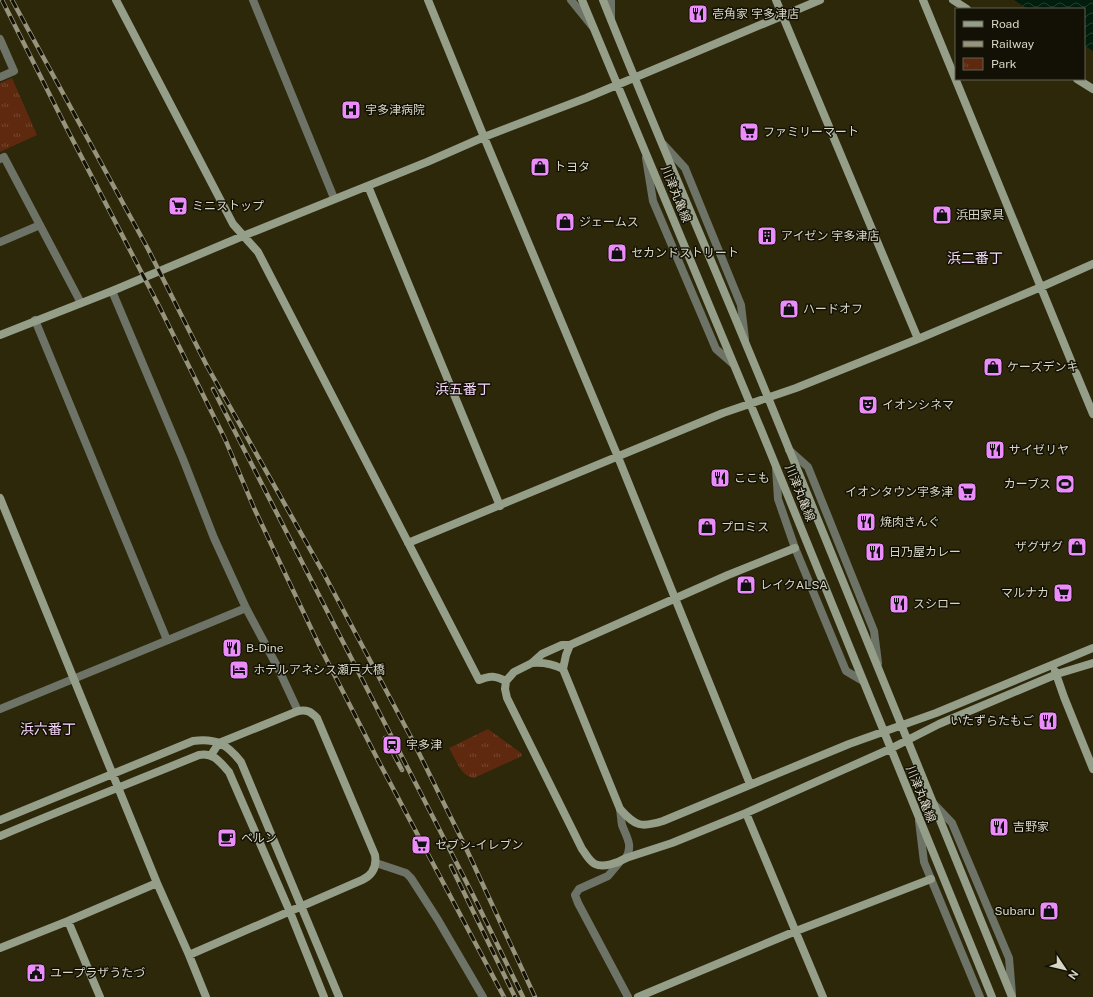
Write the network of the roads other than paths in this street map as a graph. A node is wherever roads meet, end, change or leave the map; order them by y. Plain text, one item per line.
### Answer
1 (116, 0) edge
2 (253, 0) edge
3 (428, 0) edge
4 (571, 0) edge
5 (582, 0) edge
6 (603, 0) edge
7 (611, 0) edge
8 (776, 0) edge
9 (820, 0) edge
10 (923, 0) edge
11 (953, 0) edge
12 (965, 8) edge
13 (783, 16) junction
14 (611, 20) junction
15 (595, 30) junction
16 (0, 39) edge
17 (0, 77) edge
18 (634, 77) junction
19 (955, 78) edge
20 (956, 80) edge
21 (1079, 80) edge
22 (617, 84) junction
23 (1093, 89) edge
24 (484, 137) junction
25 (660, 141) junction
26 (0, 159) edge
27 (368, 186) junction
28 (334, 198) junction
29 (40, 225) junction
30 (242, 236) junction
31 (0, 242) edge
32 (1093, 264) edge
33 (1041, 287) junction
34 (112, 291) junction
35 (81, 303) junction
36 (35, 320) junction
37 (0, 335) edge
38 (918, 339) junction
39 (746, 346) junction
40 (768, 398) junction
41 (750, 404) junction
42 (1093, 414) edge
43 (618, 457) junction
44 (776, 468) junction
45 (0, 498) edge
46 (500, 506) junction
47 (408, 543) junction
48 (795, 548) junction
49 (676, 599) junction
50 (246, 608) junction
51 (167, 640) junction
52 (570, 645) junction
53 (1093, 648) edge
54 (532, 663) junction
55 (1093, 663) edge
56 (1052, 664) junction
57 (563, 669) junction
58 (1057, 674) junction
59 (73, 680) junction
60 (506, 681) junction
61 (863, 681) junction
62 (0, 709) edge
63 (298, 711) junction
64 (902, 724) junction
65 (884, 731) junction
66 (907, 741) junction
67 (219, 743) junction
68 (890, 749) junction
69 (211, 755) junction
70 (1093, 769) edge
71 (113, 773) junction
72 (750, 784) junction
73 (119, 788) junction
74 (932, 801) junction
75 (620, 809) junction
76 (746, 813) junction
77 (0, 820) edge
78 (919, 820) junction
79 (0, 836) edge
80 (623, 860) junction
81 (376, 863) junction
82 (931, 879) junction
83 (157, 883) junction
84 (302, 906) junction
85 (290, 912) junction
86 (68, 921) junction
87 (796, 931) junction
88 (0, 948) edge
89 (189, 955) junction
90 (100, 997) edge
91 (206, 997) edge
92 (324, 997) edge
93 (338, 997) edge
94 (483, 997) edge
95 (628, 997) edge
96 (638, 997) edge
97 (823, 997) edge
98 (980, 997) edge
99 (992, 997) edge
100 (1013, 997) edge

1 - 30 street
2 - 28 street
3 - 24 street
4 - 15 street
5 - 15 street, 川津丸亀線
6 - 14 street, 川津丸亀線
7 - 14 street
8 - 13 street
9 - 13 street
10 - 19 street
11 - 12 street
13 - 18 street
13 - 38 street
14 - 18 street, 川津丸亀線
15 - 22 street, 川津丸亀線
16 - 17 street
18 - 22 street
18 - 25 street, 川津丸亀線
20 - 33 street
21 - 23 street
22 - 24 street
22 - 41 street, 川津丸亀線
24 - 27 street
24 - 43 street
25 - 39 street, 川津丸亀線
25 - 39 street
26 - 29 street
27 - 28 street
27 - 46 street
28 - 30 street
29 - 31 street
29 - 35 street
30 - 34 street
30 - 47 street
32 - 33 street
33 - 38 street
33 - 42 street
34 - 35 street
34 - 50 street
35 - 36 street
36 - 37 street
36 - 51 street
38 - 40 street
39 - 40 street, 川津丸亀線
40 - 41 street
40 - 64 street, 川津丸亀線
41 - 43 street
41 - 44 street, 川津丸亀線
43 - 46 street
43 - 49 street
44 - 48 street
44 - 61 street, 川津丸亀線
45 - 59 street
46 - 47 street
47 - 60 street
48 - 49 street
48 - 61 street
49 - 52 street
49 - 72 street
50 - 51 street
50 - 63 street
51 - 59 street
52 - 54 street
52 - 57 street
53 - 56 street
54 - 57 street
54 - 60 street
55 - 58 street
56 - 58 street
56 - 64 street
57 - 75 street
58 - 66 street
58 - 70 street
59 - 62 street
59 - 71 street
60 - 80 street
61 - 65 street, 川津丸亀線
63 - 67 street
63 - 81 street
64 - 65 street
64 - 66 street, 川津丸亀線
65 - 68 street, 川津丸亀線
65 - 72 street
66 - 68 street
66 - 74 street, 川津丸亀線
67 - 69 street
67 - 71 street
67 - 84 street
68 - 76 street
68 - 78 street, 川津丸亀線
69 - 73 street
69 - 85 street
71 - 73 street
71 - 77 street
72 - 75 street
73 - 79 street
73 - 83 street
74 - 100 street, 川津丸亀線
74 - 100 street
75 - 80 street
76 - 80 street
76 - 87 street
78 - 82 street
78 - 99 street, 川津丸亀線
80 - 95 street
81 - 84 street
81 - 94 street
82 - 87 street
82 - 98 street
83 - 86 street
83 - 89 street
84 - 85 street
84 - 93 street
85 - 89 street
85 - 92 street
86 - 88 street
86 - 90 street
87 - 96 street
87 - 97 street
89 - 91 street

